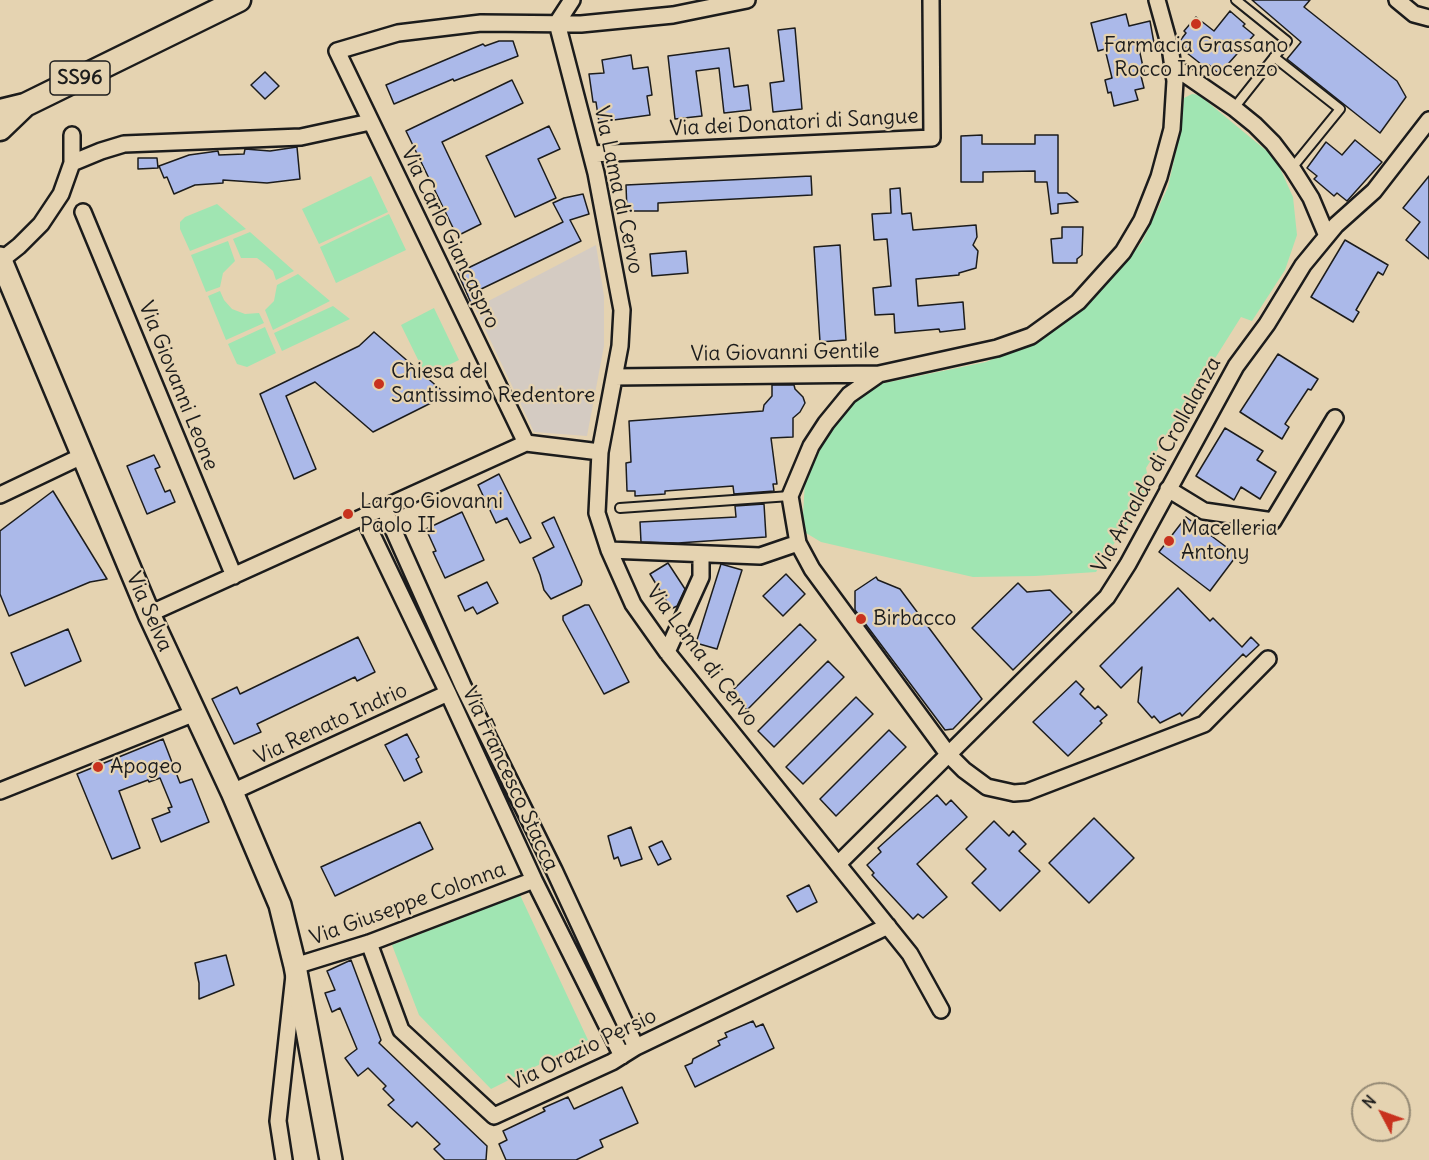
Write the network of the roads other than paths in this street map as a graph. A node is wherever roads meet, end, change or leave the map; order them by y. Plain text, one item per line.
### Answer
1 (239, 0) edge
2 (572, 0) edge
3 (747, 0) edge
4 (931, 0) edge
5 (1157, 0) edge
6 (1236, 0) edge
7 (1397, 0) edge
8 (1429, 18) edge
9 (557, 23) junction
10 (1274, 57) junction
11 (1173, 66) junction
12 (25, 105) junction
13 (1234, 108) junction
14 (0, 111) edge
15 (1429, 120) edge
16 (370, 122) junction
17 (0, 129) edge
18 (72, 135) dead end
19 (591, 154) junction
20 (72, 163) junction
21 (1292, 168) junction
22 (83, 212) dead end
23 (1327, 236) junction
24 (0, 260) edge
25 (879, 374) junction
26 (614, 377) junction
27 (1335, 417) dead end
28 (526, 443) junction
29 (600, 452) junction
30 (82, 456) junction
31 (1168, 489) junction
32 (0, 495) edge
33 (790, 496) junction
34 (620, 508) dead end
35 (384, 509) junction
36 (364, 518) junction
37 (798, 543) junction
38 (609, 550) junction
39 (701, 554) junction
40 (234, 576) junction
41 (150, 614) junction
42 (667, 652) junction
43 (1268, 658) dead end
44 (448, 693) junction
45 (195, 713) junction
46 (948, 754) junction
47 (0, 791) edge
48 (232, 792) junction
49 (838, 864) junction
50 (534, 880) junction
51 (888, 926) junction
52 (369, 943) junction
53 (296, 966) junction
54 (941, 1010) dead end
55 (636, 1047) junction
56 (622, 1056) junction
57 (284, 1160) edge
58 (331, 1160) edge

1 - 12 main road, SS96
2 - 9 street
3 - 9 street
4 - 19 street, Via dei Donatori di Sangue
5 - 11 street, Via Giovanni Gentile
6 - 10 lane
7 - 8 street
9 - 16 street, Via Carlo Giancaspro
9 - 19 street, Via Lama di Cervo
10 - 13 lane
10 - 21 lane
11 - 13 street
11 - 25 street, Via Giovanni Gentile
12 - 14 main road, SS96
12 - 17 main road, SS96
13 - 21 street
15 - 23 street, Via Arnaldo di Crollalanza
16 - 20 street
16 - 28 street, Via Carlo Giancaspro
18 - 20 street
19 - 26 street, Via Lama di Cervo
20 - 24 street
21 - 23 street
22 - 40 street, Via Giovanni Leone
23 - 31 street, Via Arnaldo di Crollalanza
24 - 30 street, Via Selva
25 - 26 street, Via Giovanni Gentile
25 - 33 street
26 - 29 street, Via Lama di Cervo
27 - 31 street
28 - 29 street
28 - 35 street
29 - 38 street, Via Lama di Cervo
30 - 32 street
30 - 41 street, Via Selva
31 - 46 street, Via Arnaldo di Crollalanza
33 - 34 lane
33 - 37 street
35 - 36 street
35 - 55 street, Via Francesco Stacca
36 - 40 street
36 - 44 street, Via Francesco Stacca
37 - 39 street
37 - 46 street
38 - 39 street
38 - 42 street, Via Lama di Cervo
39 - 42 street
40 - 41 street
41 - 45 street, Via Selva
42 - 49 street, Via Lama di Cervo
43 - 46 street
44 - 48 street, Via Renato Indrio
44 - 50 street, Via Francesco Stacca
45 - 47 street
45 - 48 street, Via Selva
46 - 49 street, Via Arnaldo di Crollalanza
48 - 53 street, Via Selva
49 - 51 street, Via Lama di Cervo
50 - 52 street, Via Giuseppe Colonna
50 - 56 street, Via Francesco Stacca
51 - 54 street, Via Lama di Cervo
51 - 55 street, Via Orazio Persio
52 - 53 street, Via Giuseppe Colonna
52 - 56 street, Via Orazio Persio
53 - 57 street
53 - 58 street, Via Selva
55 - 56 street, Via Orazio Persio

